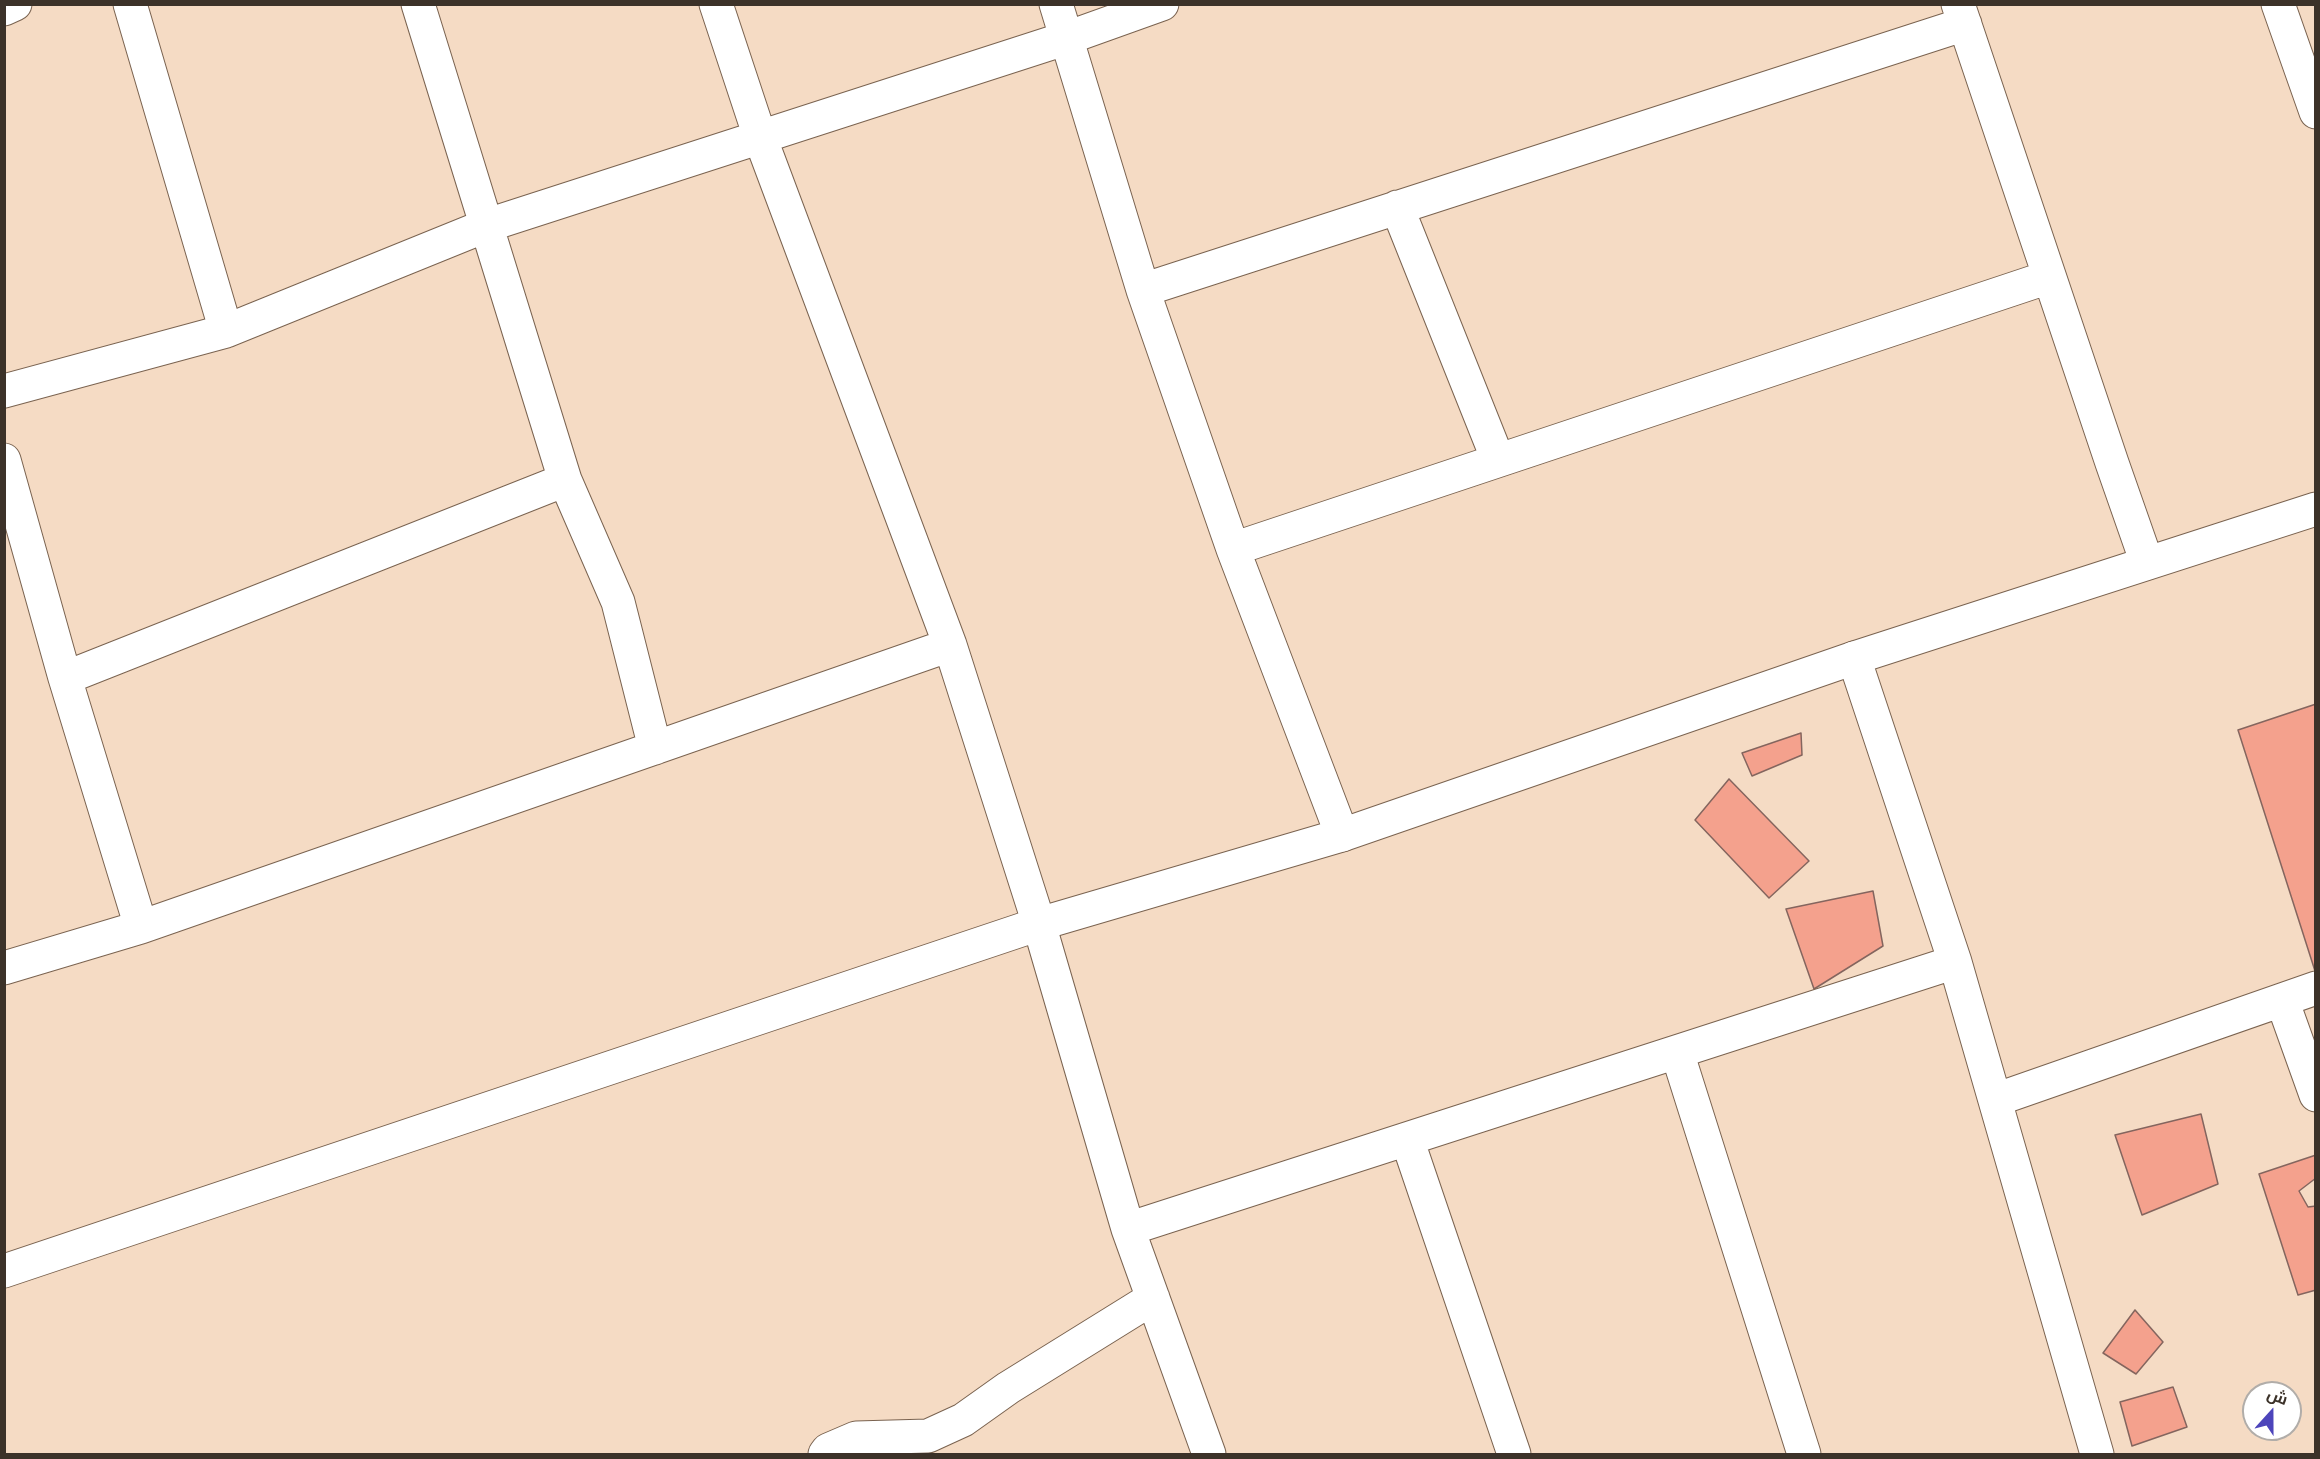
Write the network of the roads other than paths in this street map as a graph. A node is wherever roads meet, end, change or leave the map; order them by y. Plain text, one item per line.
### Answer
1 (15, 4) edge
2 (130, 4) edge
3 (418, 4) edge
4 (716, 4) edge
5 (1056, 4) edge
6 (1162, 4) edge
7 (2278, 4) edge
8 (4, 9) edge
9 (1961, 14) edge
10 (1067, 38) junction
11 (2316, 112) edge
12 (760, 136) junction
13 (1397, 207) junction
14 (485, 226) junction
15 (2049, 277) junction
16 (1143, 290) junction
17 (226, 331) junction
18 (4, 391) edge
19 (4, 460) edge
20 (1498, 460) junction
21 (565, 480) junction
22 (2316, 509) edge
23 (1233, 549) junction
24 (2147, 563) junction
25 (950, 645) junction
26 (1854, 658) junction
27 (65, 678) junction
28 (655, 748) junction
29 (1342, 835) junction
30 (1039, 924) junction
31 (141, 927) junction
32 (1955, 962) junction
33 (4, 968) edge
34 (2316, 988) edge
35 (2282, 1000) junction
36 (1677, 1052) junction
37 (2316, 1095) edge
38 (1995, 1100) junction
39 (1407, 1139) junction
40 (1128, 1229) junction
41 (4, 1270) edge
42 (1153, 1298) junction
43 (825, 1455) edge
44 (1209, 1455) edge
45 (1514, 1455) edge
46 (1804, 1455) edge
47 (2097, 1455) edge

1 - 8 street
2 - 17 street
3 - 14 street
4 - 12 street
5 - 10 street
6 - 10 street
7 - 11 street
9 - 13 street
9 - 15 street
10 - 12 street
10 - 16 street
12 - 14 street
12 - 25 street
13 - 16 street
13 - 20 street
14 - 17 street
14 - 21 street
15 - 20 street
15 - 24 street
16 - 23 street
17 - 18 street
19 - 27 street
20 - 23 street
21 - 27 street
21 - 28 street
22 - 24 street
23 - 29 street
24 - 26 street
25 - 28 street
25 - 30 street
26 - 29 street
26 - 32 street
27 - 31 street
28 - 31 street
29 - 30 street
30 - 40 street
30 - 41 street
31 - 33 street
32 - 36 street
32 - 38 street
34 - 35 street
35 - 37 street
35 - 38 street
36 - 39 street
36 - 46 street
38 - 47 street
39 - 40 street
39 - 45 street
40 - 42 street
42 - 43 street
42 - 44 street

